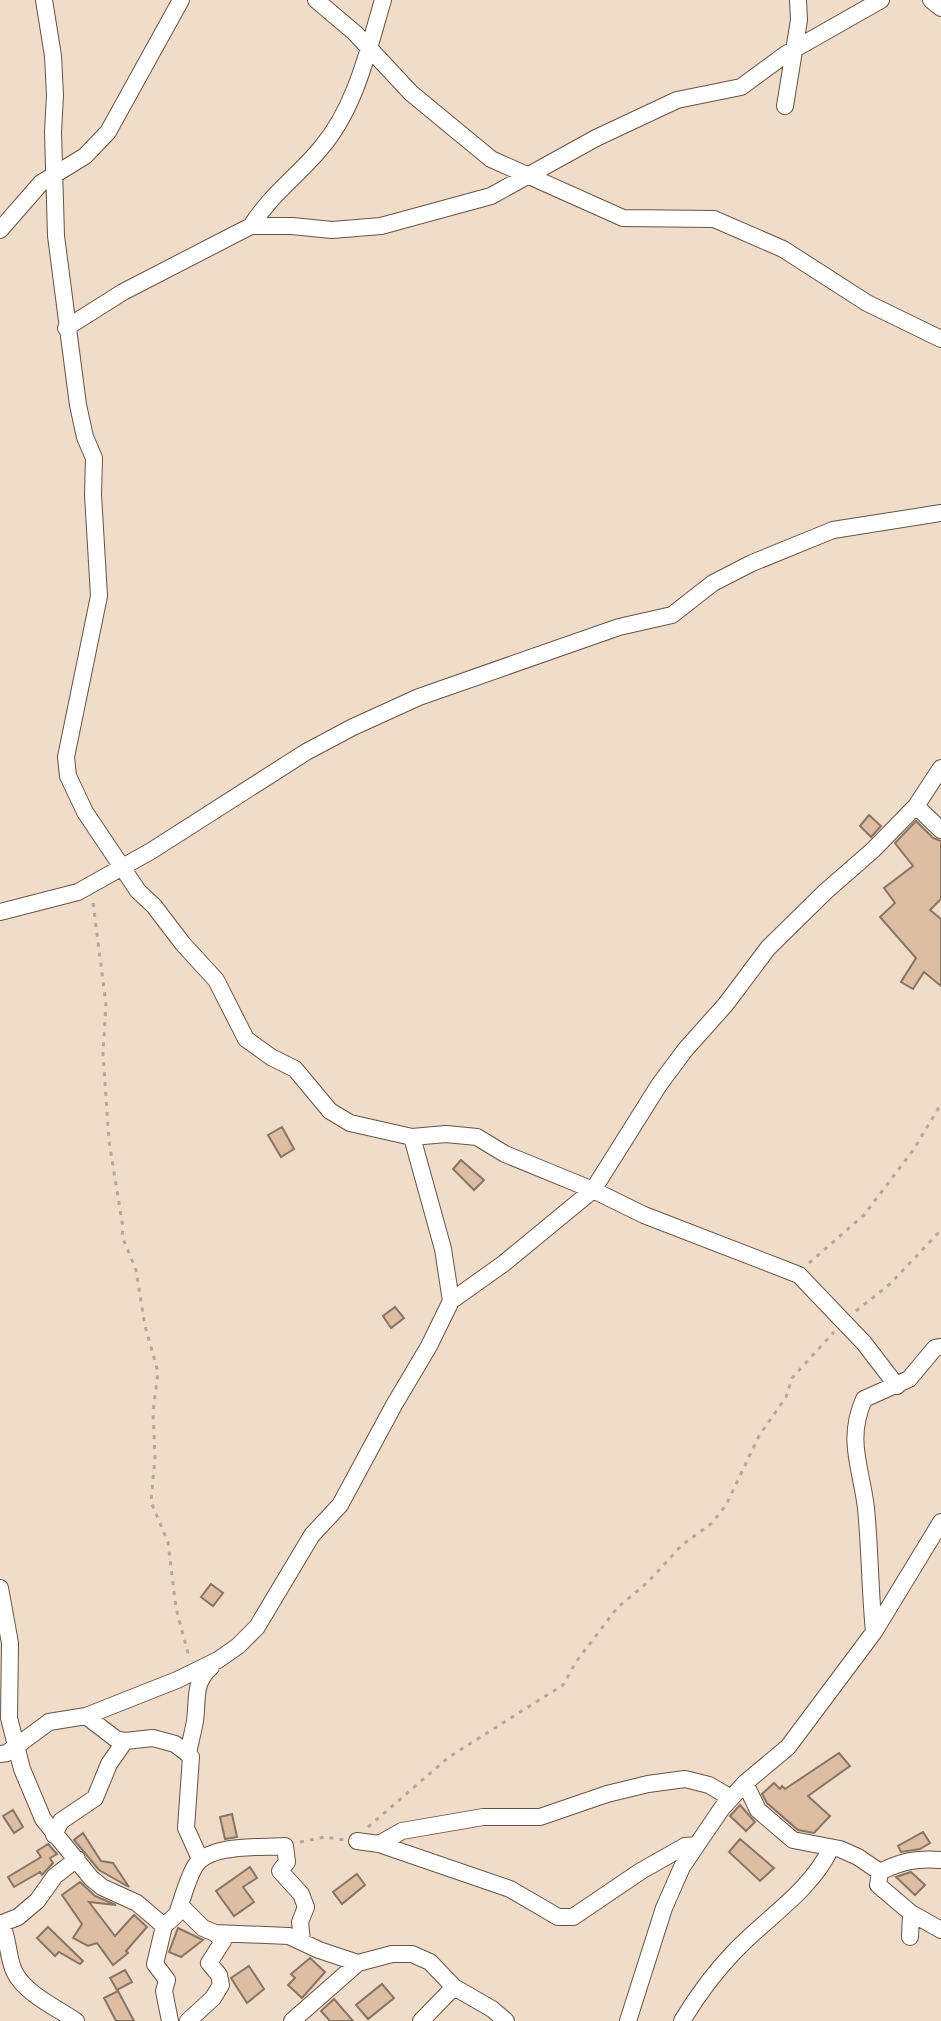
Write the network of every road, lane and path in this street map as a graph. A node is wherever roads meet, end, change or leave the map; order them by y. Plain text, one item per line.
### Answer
1 (44, 0) edge
2 (181, 0) edge
3 (316, 0) edge
4 (383, 0) edge
5 (798, 0) edge
6 (881, 0) edge
7 (931, 0) edge
8 (941, 8) edge
9 (368, 47) junction
10 (793, 50) junction
11 (785, 106) dead end
12 (54, 174) junction
13 (528, 176) junction
14 (251, 226) junction
15 (0, 230) edge
16 (66, 328) junction
17 (941, 339) edge
18 (941, 513) edge
19 (941, 768) edge
20 (916, 806) junction
21 (941, 830) edge
22 (121, 867) junction
23 (91, 884) junction
24 (0, 912) edge
25 (941, 1104) edge
26 (412, 1137) junction
27 (593, 1190) junction
28 (941, 1230) edge
29 (799, 1275) junction
30 (451, 1301) junction
31 (842, 1321) junction
32 (941, 1347) edge
33 (897, 1386) junction
34 (941, 1522) edge
35 (0, 1588) edge
36 (874, 1632) junction
37 (218, 1660) junction
38 (193, 1672) junction
39 (86, 1716) junction
40 (125, 1741) junction
41 (8, 1750) edge
42 (188, 1754) junction
43 (745, 1783) junction
44 (731, 1798) junction
45 (54, 1835) junction
46 (357, 1841) junction
47 (379, 1844) junction
48 (697, 1845) junction
49 (285, 1846) junction
50 (831, 1848) junction
51 (77, 1859) junction
52 (200, 1859) junction
53 (941, 1860) edge
54 (880, 1872) junction
55 (180, 1905) junction
56 (911, 1913) junction
57 (0, 1924) edge
58 (164, 1926) junction
59 (941, 1930) edge
60 (215, 1933) junction
61 (910, 1937) dead end
62 (302, 1941) junction
63 (358, 1963) junction
64 (454, 1987) junction
65 (309, 2015) edge
66 (76, 2021) edge
67 (170, 2021) edge
68 (188, 2021) edge
69 (292, 2021) edge
70 (421, 2021) edge
71 (506, 2021) edge
72 (628, 2021) edge
73 (682, 2021) edge

1 - 12 street
2 - 12 street
3 - 9 street
4 - 9 street
5 - 10 street
6 - 10 street
7 - 8 street
9 - 13 street
9 - 14 street
10 - 11 street
10 - 13 street
12 - 15 street
12 - 16 street
13 - 14 street
13 - 17 street
14 - 16 street
16 - 22 street
18 - 22 street
19 - 20 street
20 - 21 street
20 - 27 street
22 - 23 street
22 - 26 street
23 - 24 street
23 - 38 path
25 - 29 path
26 - 27 street
26 - 30 street
27 - 29 street
27 - 30 street
28 - 31 path
29 - 31 street
30 - 37 street
31 - 33 street
31 - 46 path
32 - 33 street
33 - 36 street
34 - 36 street
35 - 41 street
36 - 43 street
37 - 38 street
37 - 42 street
38 - 39 street
39 - 40 street
39 - 41 street
40 - 42 street
40 - 45 street
41 - 45 street
42 - 52 street
43 - 44 street
43 - 50 street
44 - 47 street
44 - 48 street
45 - 51 street
46 - 47 street
46 - 49 path
47 - 48 street
48 - 72 street
49 - 52 street
49 - 62 street
50 - 54 street
50 - 73 street
51 - 57 street
51 - 58 street
52 - 55 street
53 - 54 street
54 - 56 street
55 - 58 street
55 - 60 street
56 - 59 street
56 - 61 street
57 - 66 street
58 - 67 street
60 - 62 street
60 - 68 street
62 - 63 street
63 - 64 street
63 - 65 street
64 - 70 street
64 - 71 street
65 - 69 street

